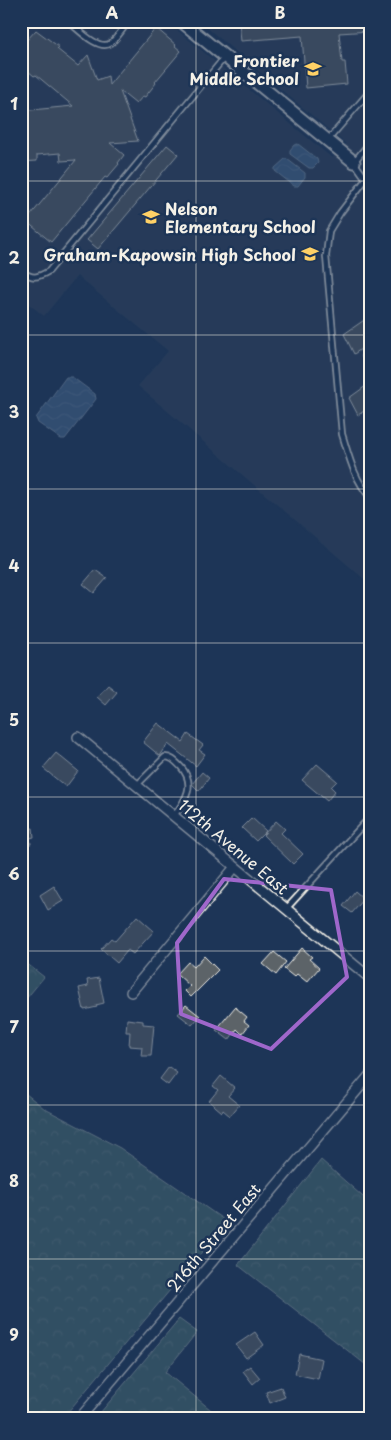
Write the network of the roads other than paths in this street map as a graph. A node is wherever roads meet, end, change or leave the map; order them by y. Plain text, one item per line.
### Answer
1 (68, 21) edge
2 (127, 22) edge
3 (189, 23) edge
4 (224, 57) junction
5 (370, 91) edge
6 (327, 141) junction
7 (370, 142) edge
8 (354, 162) junction
9 (368, 179) edge
10 (21, 271) edge
11 (370, 497) edge
12 (78, 737) dead end
13 (137, 785) junction
14 (174, 816) junction
15 (370, 816) edge
16 (235, 867) junction
17 (286, 909) junction
18 (370, 978) edge
19 (131, 992) dead end
20 (370, 1075) edge
21 (79, 1419) edge

1 - 2 lane
3 - 4 street
4 - 6 street
4 - 10 lane
5 - 6 lane
6 - 8 street
7 - 8 lane
8 - 9 lane
9 - 11 lane
12 - 13 street, 112th Avenue East
13 - 14 street, 112th Avenue East
13 - 14 lane
14 - 16 street, 112th Avenue East
15 - 17 lane
16 - 17 street, 112th Avenue East
16 - 19 street
17 - 18 street, 112th Avenue East
20 - 21 street, 216th Street East

